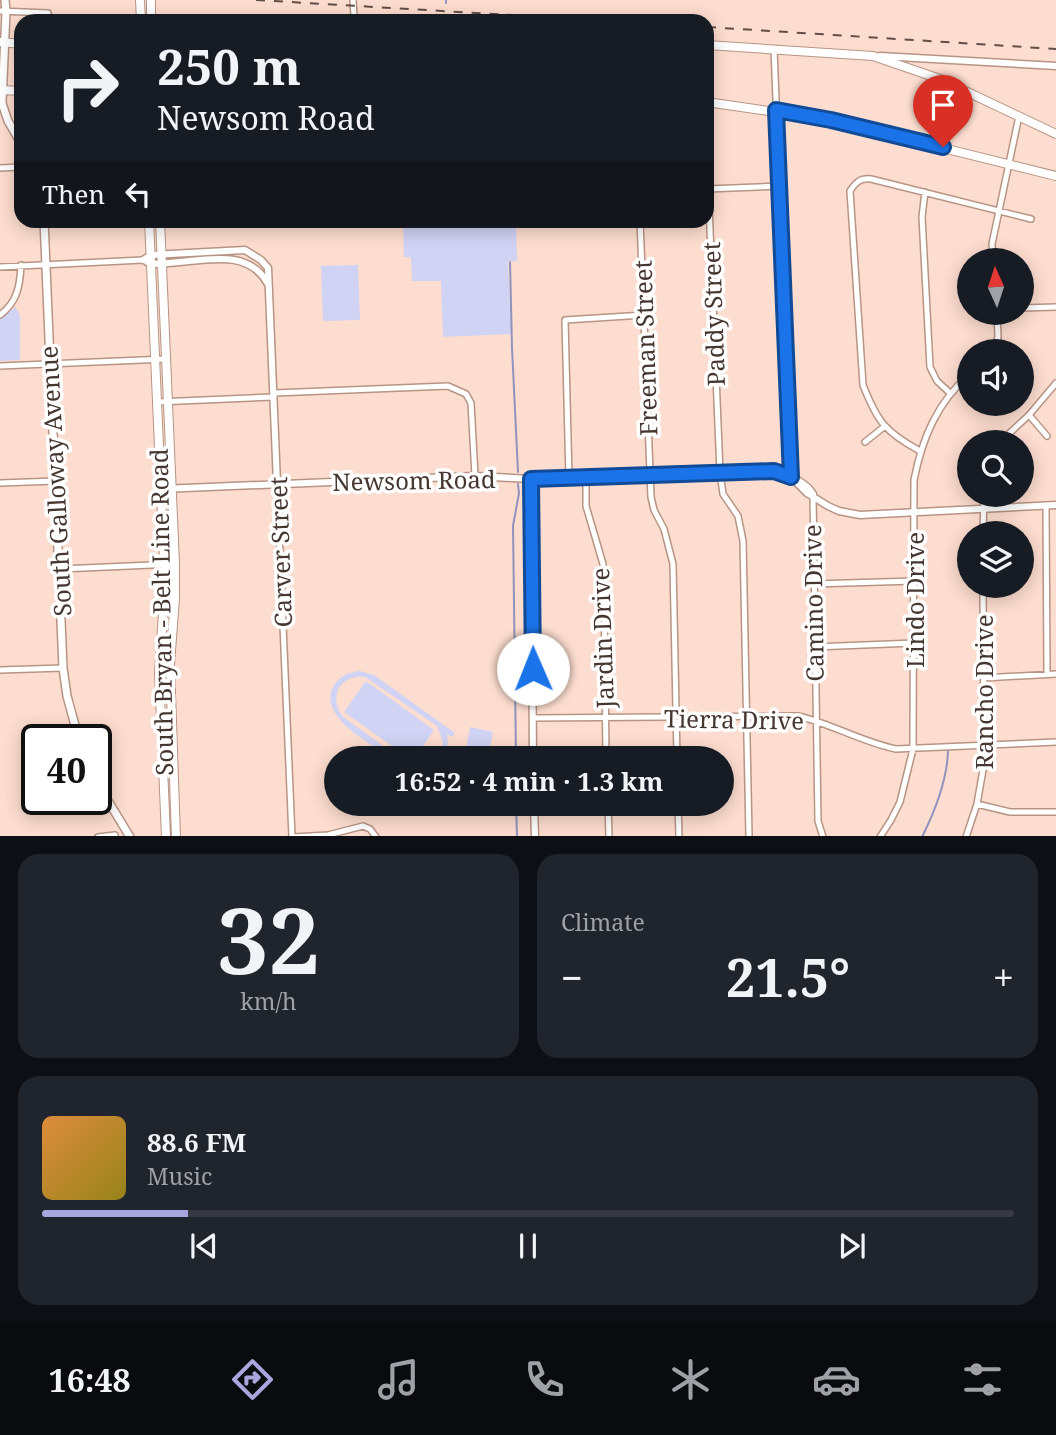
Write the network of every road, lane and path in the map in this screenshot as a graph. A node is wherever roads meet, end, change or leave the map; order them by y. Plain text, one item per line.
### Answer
1 (3, 0) edge
2 (3, 12) edge
3 (48, 13) dead end
4 (2, 42) edge
5 (714, 45) edge
6 (774, 49) junction
7 (873, 56) junction
8 (1056, 66) edge
9 (1, 90) edge
10 (714, 103) edge
11 (776, 110) junction
12 (1019, 117) junction
13 (14, 131) edge
14 (1056, 134) edge
15 (1010, 163) junction
16 (1056, 176) edge
17 (780, 186) junction
18 (714, 189) edge
19 (925, 192) junction
20 (999, 210) junction
21 (1031, 219) dead end
22 (44, 228) edge
23 (149, 228) edge
24 (160, 228) edge
25 (640, 228) edge
26 (710, 228) edge
27 (992, 248) edge
28 (148, 259) junction
29 (162, 259) junction
30 (21, 265) junction
31 (45, 265) junction
32 (0, 267) edge
33 (269, 286) junction
34 (164, 306) junction
35 (153, 307) junction
36 (1056, 307) edge
37 (1034, 308) edge
38 (0, 315) edge
39 (644, 315) junction
40 (166, 359) junction
41 (155, 360) junction
42 (50, 363) junction
43 (0, 366) edge
44 (1056, 383) edge
45 (957, 386) edge
46 (950, 393) junction
47 (274, 395) junction
48 (168, 401) junction
49 (157, 402) junction
50 (1034, 409) edge
51 (1028, 416) edge
52 (1030, 416) edge
53 (885, 426) junction
54 (1013, 430) edge
55 (1047, 436) dead end
56 (169, 439) junction
57 (159, 440) junction
58 (865, 442) dead end
59 (920, 451) junction
60 (720, 473) junction
61 (650, 475) junction
62 (475, 476) junction
63 (791, 477) junction
64 (586, 478) junction
65 (531, 479) junction
66 (569, 479) junction
67 (56, 481) junction
68 (0, 483) edge
69 (277, 483) junction
70 (172, 488) junction
71 (161, 489) junction
72 (813, 494) junction
73 (1056, 505) edge
74 (1046, 506) junction
75 (983, 509) junction
76 (914, 512) junction
77 (983, 521) edge
78 (164, 564) junction
79 (176, 564) junction
80 (60, 569) junction
81 (914, 581) junction
82 (813, 583) junction
83 (983, 598) edge
84 (914, 643) junction
85 (814, 647) junction
86 (63, 668) junction
87 (0, 670) edge
88 (1047, 674) junction
89 (1056, 674) edge
90 (984, 678) junction
91 (745, 716) junction
92 (605, 717) junction
93 (676, 717) junction
94 (533, 718) junction
95 (815, 720) junction
96 (74, 724) edge
97 (1056, 742) edge
98 (984, 745) junction
99 (533, 746) edge
100 (606, 746) edge
101 (677, 746) edge
102 (913, 749) junction
103 (174, 781) junction
104 (163, 782) junction
105 (977, 804) junction
106 (112, 807) edge
107 (1056, 812) edge
108 (535, 816) edge
109 (608, 816) edge
110 (678, 816) edge
111 (374, 834) edge
112 (115, 835) edge
113 (98, 836) edge
114 (130, 836) edge
115 (166, 836) edge
116 (176, 836) edge
117 (292, 836) edge
118 (536, 836) edge
119 (609, 836) edge
120 (679, 836) edge
121 (749, 836) edge
122 (823, 836) edge
123 (880, 836) edge
124 (966, 836) edge

1 - 2 main road
2 - 3 street
2 - 4 main road
4 - 9 main road
5 - 6 main road
6 - 7 main road
6 - 11 street
7 - 8 street
7 - 12 main road
9 - 13 main road
10 - 11 main road
11 - 15 main road
11 - 17 street
12 - 14 main road
12 - 15 street
15 - 16 main road
15 - 20 street
17 - 18 street
17 - 63 street
19 - 20 street
19 - 46 street
19 - 53 street
20 - 21 street
20 - 27 street
22 - 31 main road, South Galloway Avenue
23 - 28 main road, South Bryan - Belt Line Road
24 - 29 main road, South Bryan - Belt Line Road
25 - 39 street, Freeman Street
26 - 60 street, Paddy Street
28 - 29 street
28 - 31 street
28 - 35 main road, South Bryan - Belt Line Road
29 - 33 street
29 - 33 street, Carver Street
29 - 34 main road, South Bryan - Belt Line Road
30 - 31 street
30 - 32 street
30 - 38 street
31 - 42 main road, South Galloway Avenue
33 - 47 street, Carver Street
34 - 35 main road
34 - 40 main road, South Bryan - Belt Line Road
35 - 41 main road, South Bryan - Belt Line Road
36 - 37 street
39 - 61 street, Freeman Street
39 - 66 street
40 - 41 street
40 - 48 main road, South Bryan - Belt Line Road
41 - 42 street
41 - 49 main road, South Bryan - Belt Line Road
42 - 43 street
42 - 67 main road, South Galloway Avenue
44 - 50 street
45 - 46 street, Lindo Drive
46 - 59 street, Lindo Drive
47 - 48 street
47 - 62 street
47 - 69 street, Carver Street
48 - 49 street
48 - 56 main road, South Bryan - Belt Line Road
49 - 57 main road, South Bryan - Belt Line Road
51 - 54 street
52 - 55 street
53 - 58 street
53 - 59 street
56 - 57 main road
56 - 70 main road, South Bryan - Belt Line Road
57 - 71 main road, South Bryan - Belt Line Road
59 - 76 street, Lindo Drive
60 - 61 street, Newsom Road
60 - 63 street, Newsom Road
60 - 91 street, Paddy Street
61 - 64 street, Newsom Road
61 - 93 street, Freeman Street
62 - 65 street, Newsom Road
62 - 69 street, Newsom Road
63 - 72 street, Newsom Road
64 - 66 street, Newsom Road
64 - 92 street, Jardin Drive
65 - 66 street, Newsom Road
65 - 94 street
67 - 68 street
67 - 80 main road, South Galloway Avenue
69 - 70 street, Newsom Road
69 - 117 street, Carver Street
70 - 71 street, Newsom Road
70 - 79 main road, South Bryan - Belt Line Road
71 - 78 main road, South Bryan - Belt Line Road
72 - 76 street, Newsom Road
72 - 82 street, Camino Drive
73 - 74 street, Newsom Road
74 - 75 street, Newsom Road
74 - 88 street
75 - 76 street, Newsom Road
75 - 77 street
76 - 81 street, Lindo Drive
78 - 79 street
78 - 80 street
78 - 104 main road, South Bryan - Belt Line Road
79 - 103 main road, South Bryan - Belt Line Road
80 - 86 main road, South Galloway Avenue
81 - 82 street
81 - 84 street, Lindo Drive
82 - 85 street, Camino Drive
83 - 90 street, Rancho Drive
84 - 85 street
84 - 102 street, Lindo Drive
85 - 95 street, Camino Drive
86 - 87 street
86 - 96 main road, South Galloway Avenue
88 - 89 street
88 - 90 street
90 - 98 street, Rancho Drive
91 - 93 street, Tierra Drive
91 - 95 street, Tierra Drive
91 - 121 street, Paddy Street
92 - 93 street, Tierra Drive
92 - 94 street, Tierra Drive
92 - 100 street, Jardin Drive
93 - 101 street, Freeman Street
94 - 99 street
95 - 102 street, Tierra Drive
95 - 122 street, Camino Drive
97 - 98 street, Tierra Drive
98 - 102 street, Tierra Drive
98 - 105 street, Rancho Drive
102 - 123 street, Lindo Drive
103 - 104 main road
103 - 116 main road, South Bryan - Belt Line Road
104 - 115 main road, South Bryan - Belt Line Road
105 - 107 street
105 - 124 street, Rancho Drive
106 - 114 main road
108 - 118 street
109 - 119 street
110 - 120 street
111 - 117 street
112 - 113 street

